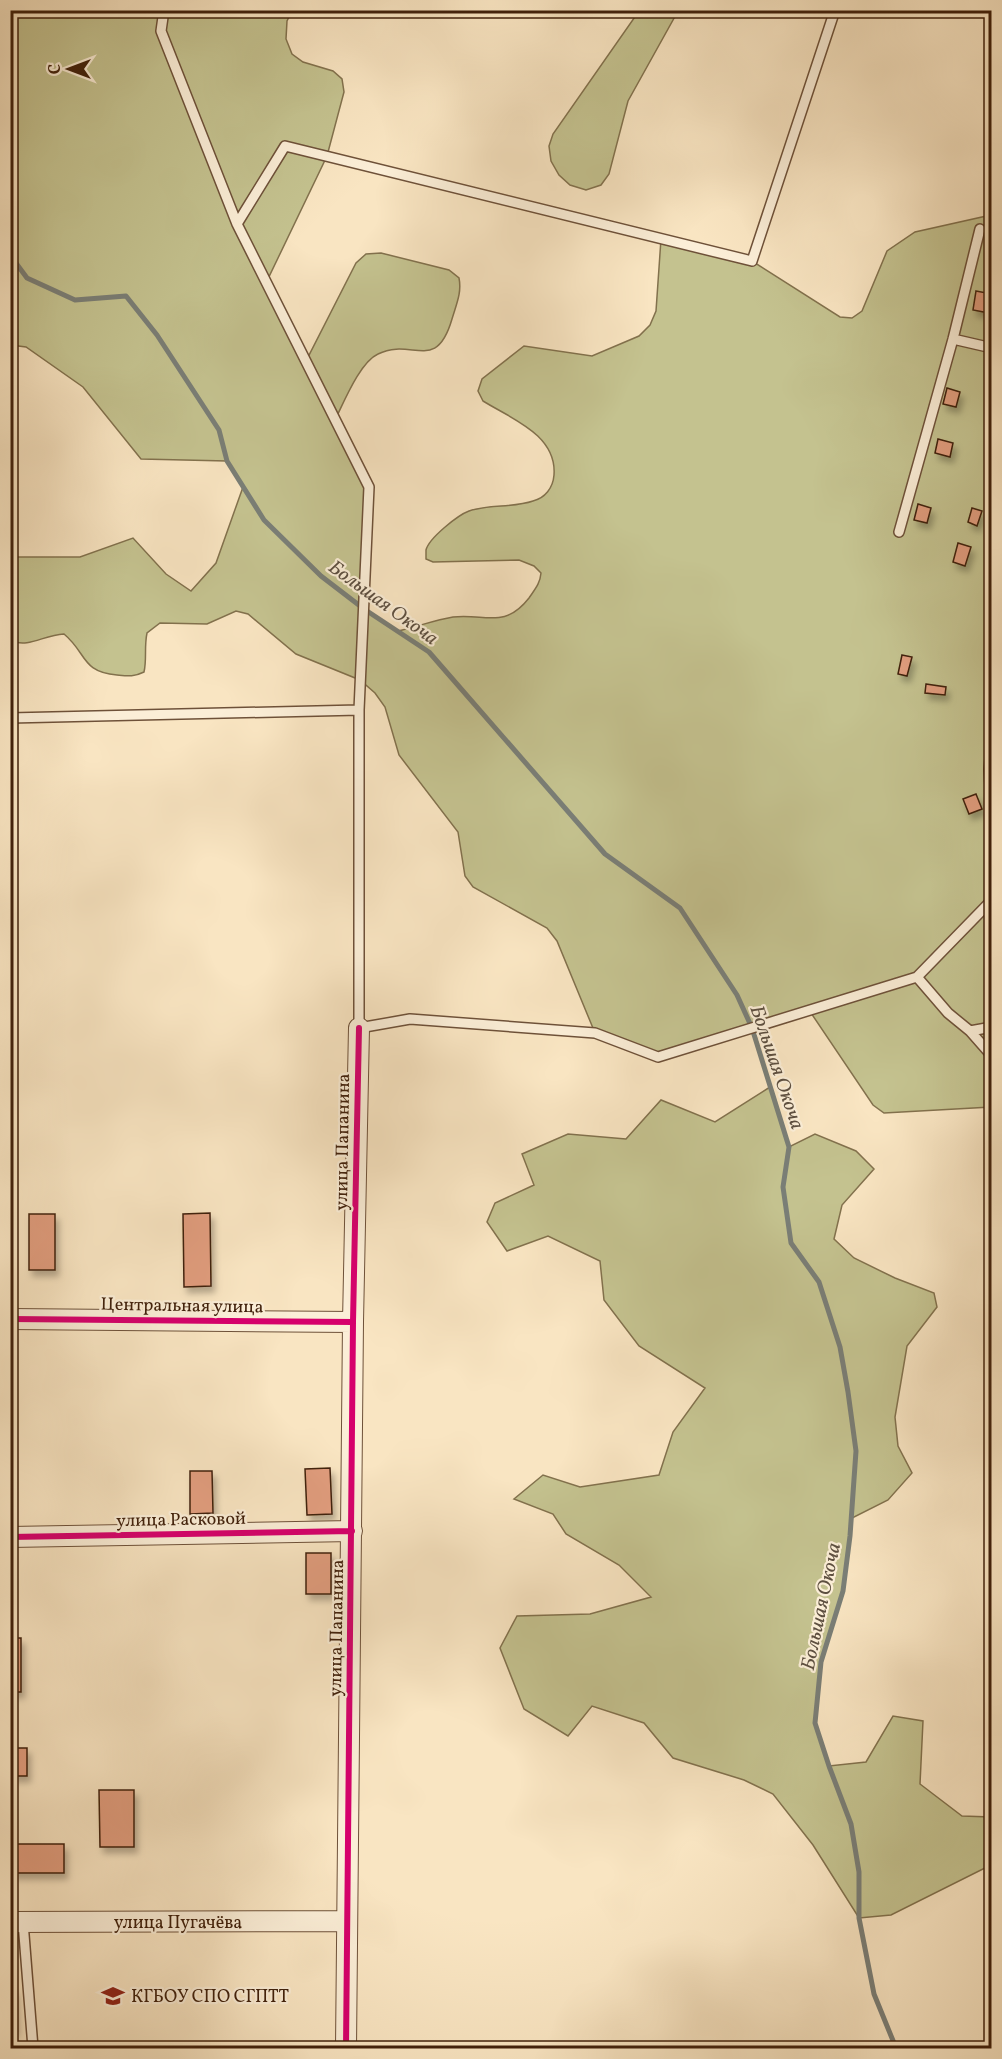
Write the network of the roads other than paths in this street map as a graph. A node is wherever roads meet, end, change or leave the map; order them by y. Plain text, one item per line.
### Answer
1 (164, 10) edge
2 (835, 10) edge
3 (237, 224) junction
4 (980, 229) dead end
5 (954, 339) junction
6 (992, 348) edge
7 (899, 532) dead end
8 (359, 710) junction
9 (10, 718) edge
10 (992, 741) edge
11 (992, 816) edge
12 (992, 900) edge
13 (917, 977) junction
14 (992, 1027) edge
15 (359, 1028) junction
16 (970, 1031) junction
17 (992, 1056) edge
18 (10, 1319) edge
19 (353, 1322) junction
20 (352, 1532) junction
21 (10, 1537) edge
22 (17, 1922) edge
23 (346, 1922) junction
24 (33, 2049) edge
25 (346, 2049) edge

1 - 3 lane
2 - 3 lane
3 - 8 lane
4 - 5 lane
5 - 6 lane
5 - 7 lane
8 - 9 lane
8 - 15 lane
10 - 11 lane
12 - 13 lane
13 - 15 lane
13 - 16 lane
14 - 16 lane
15 - 19 street, улица Папанина
16 - 17 lane
18 - 19 street, Центральная улица
19 - 20 street, улица Папанина
20 - 21 street, улица Расковой
20 - 23 street, улица Папанина
22 - 23 street, улица Пугачёва
22 - 24 lane
23 - 25 street, улица Папанина

